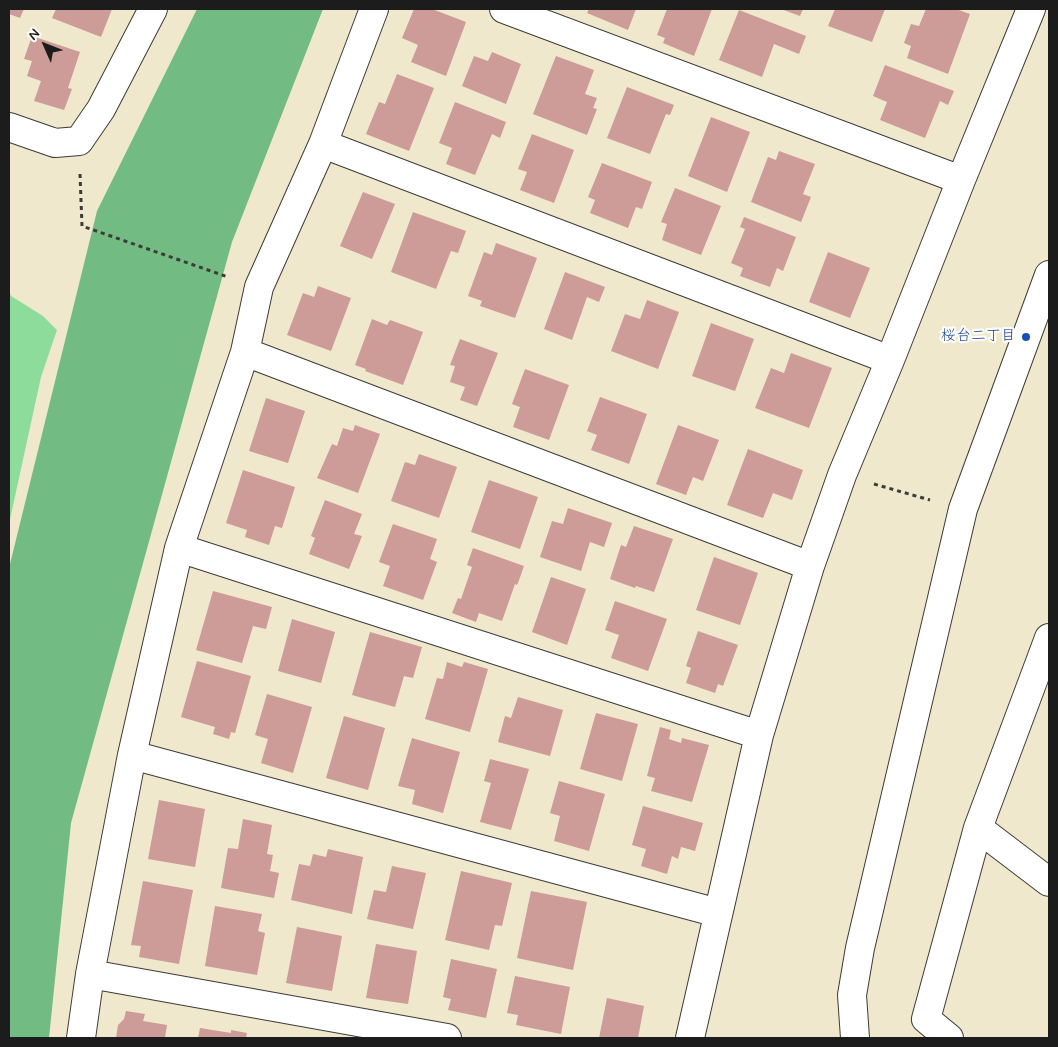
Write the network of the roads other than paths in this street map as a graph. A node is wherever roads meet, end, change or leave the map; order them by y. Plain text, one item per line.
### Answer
1 (153, 9) edge
2 (374, 9) edge
3 (504, 9) edge
4 (1031, 9) edge
5 (9, 127) edge
6 (323, 144) junction
7 (960, 180) junction
8 (1049, 275) edge
9 (245, 352) junction
10 (890, 360) junction
11 (179, 548) junction
12 (810, 566) junction
13 (1046, 655) edge
14 (759, 735) junction
15 (132, 755) junction
16 (978, 828) junction
17 (1049, 882) edge
18 (718, 913) junction
19 (90, 974) junction
20 (81, 1038) edge
21 (447, 1038) edge
22 (690, 1038) edge
23 (855, 1038) edge
24 (949, 1038) edge

1 - 5 street
2 - 6 street
3 - 7 street
4 - 7 street
6 - 9 street
6 - 10 street
7 - 10 street
8 - 23 street
9 - 11 street
9 - 12 street
10 - 12 street
11 - 14 street
11 - 15 street
12 - 14 street
13 - 16 street
14 - 18 street
15 - 18 street
15 - 19 street
16 - 17 street
16 - 24 street
18 - 22 street
19 - 20 street
19 - 21 street

